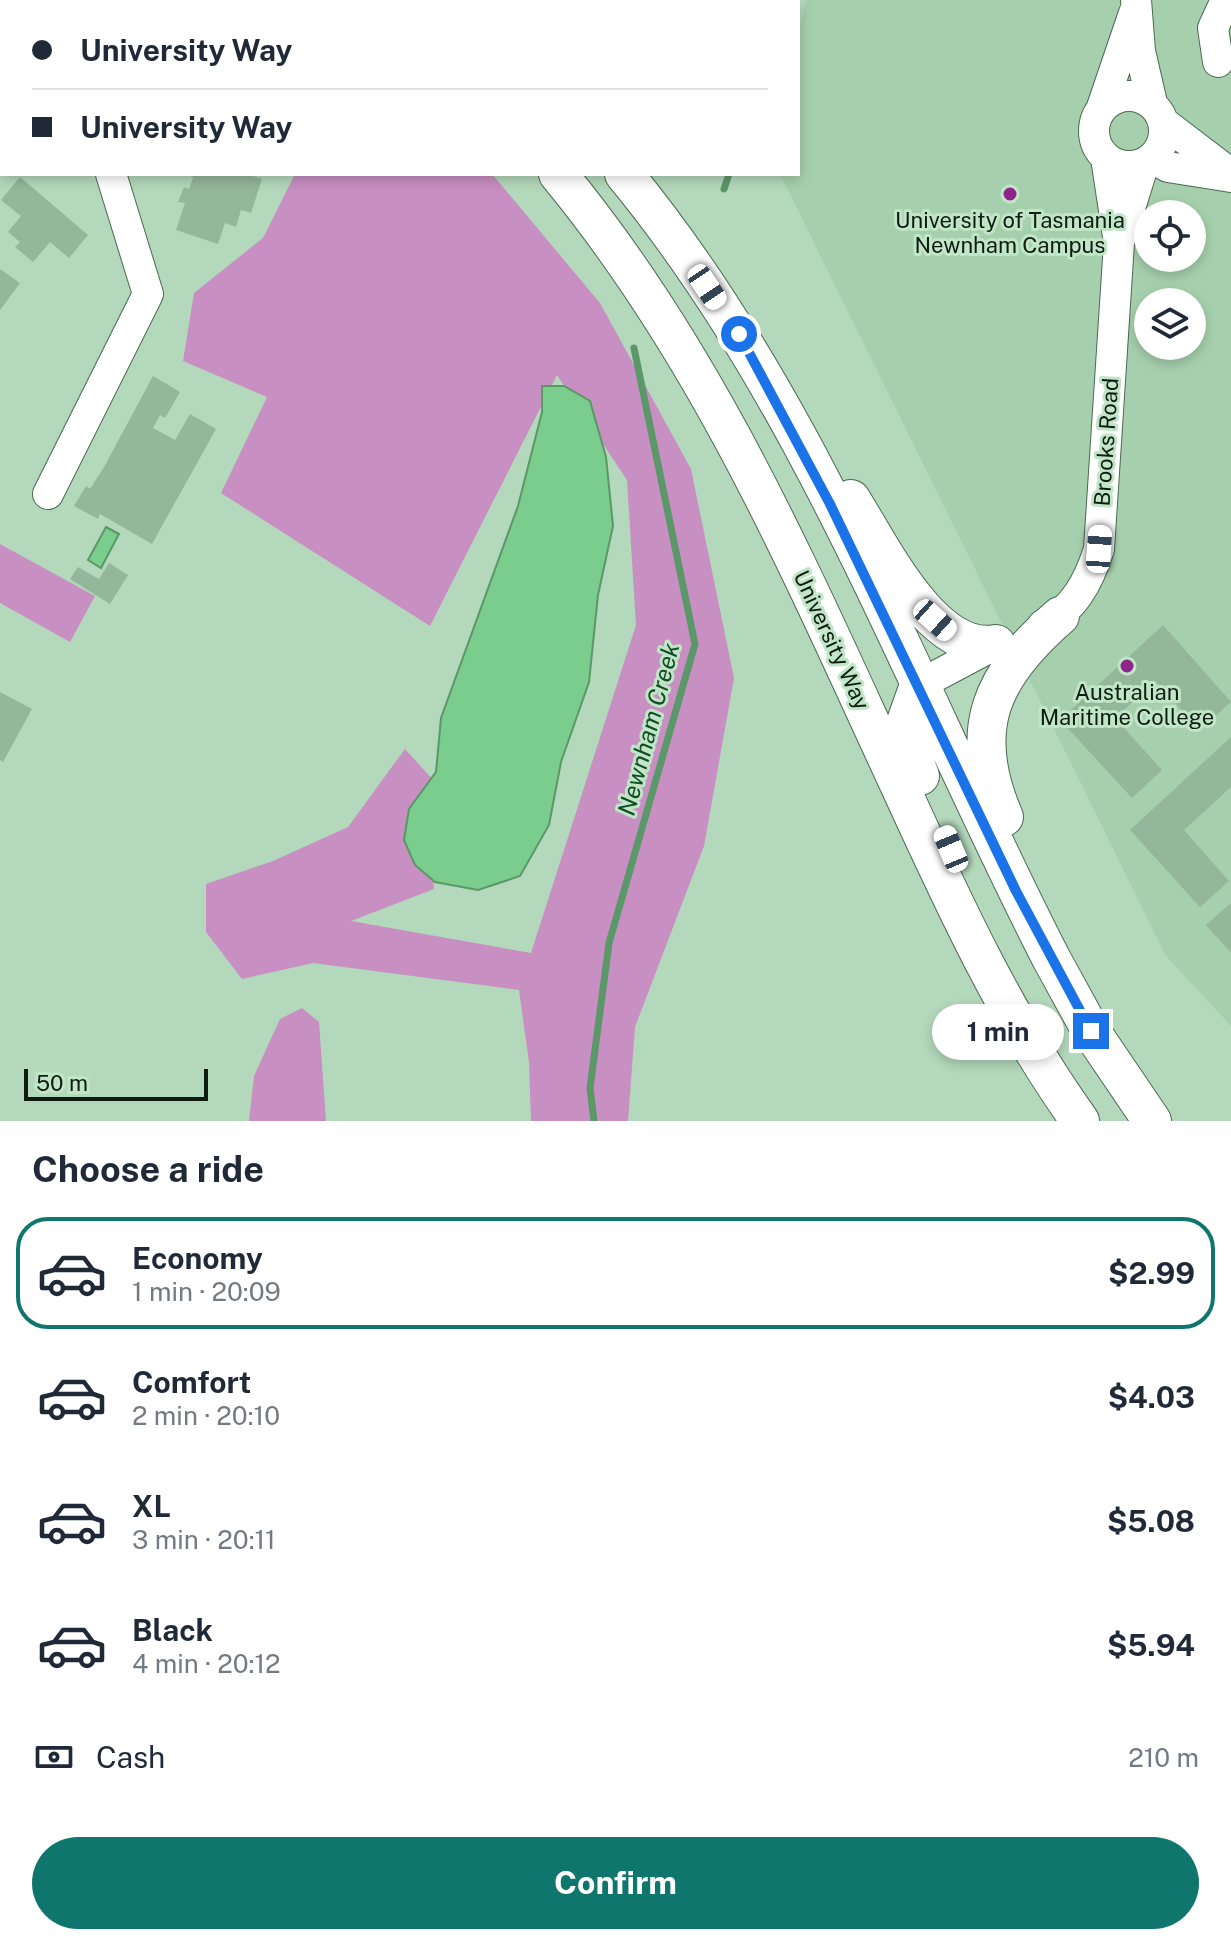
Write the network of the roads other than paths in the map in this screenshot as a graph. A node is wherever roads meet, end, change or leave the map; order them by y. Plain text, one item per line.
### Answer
1 (1226, 0) edge
2 (1135, 6) edge
3 (1218, 62) dead end
4 (1102, 107) junction
5 (1158, 113) junction
6 (1106, 158) junction
7 (1148, 160) junction
8 (1228, 173) edge
9 (112, 176) edge
10 (541, 176) edge
11 (560, 176) edge
12 (626, 176) edge
13 (1119, 243) junction
14 (647, 292) junction
15 (754, 358) junction
16 (48, 494) dead end
17 (1060, 616) junction
18 (996, 644) junction
19 (919, 685) junction
20 (1091, 1031) junction
21 (1045, 1072) junction
22 (1080, 1121) edge
23 (1152, 1121) edge

1 - 3 street
2 - 4 street
2 - 5 street
4 - 5 street
4 - 6 street
5 - 7 street
5 - 8 street
6 - 7 street
6 - 13 street, Brooks Road
7 - 8 street
7 - 13 street, Brooks Road
9 - 16 street
10 - 14 main road
11 - 14 main road, University Way
12 - 15 main road
13 - 17 street, Brooks Road
14 - 21 main road, University Way
15 - 18 main road
15 - 19 main road
17 - 18 street, Brooks Road
17 - 20 main road
18 - 19 street, Brooks Road
19 - 20 main road
19 - 21 main road
20 - 23 main road
21 - 22 main road, University Way

